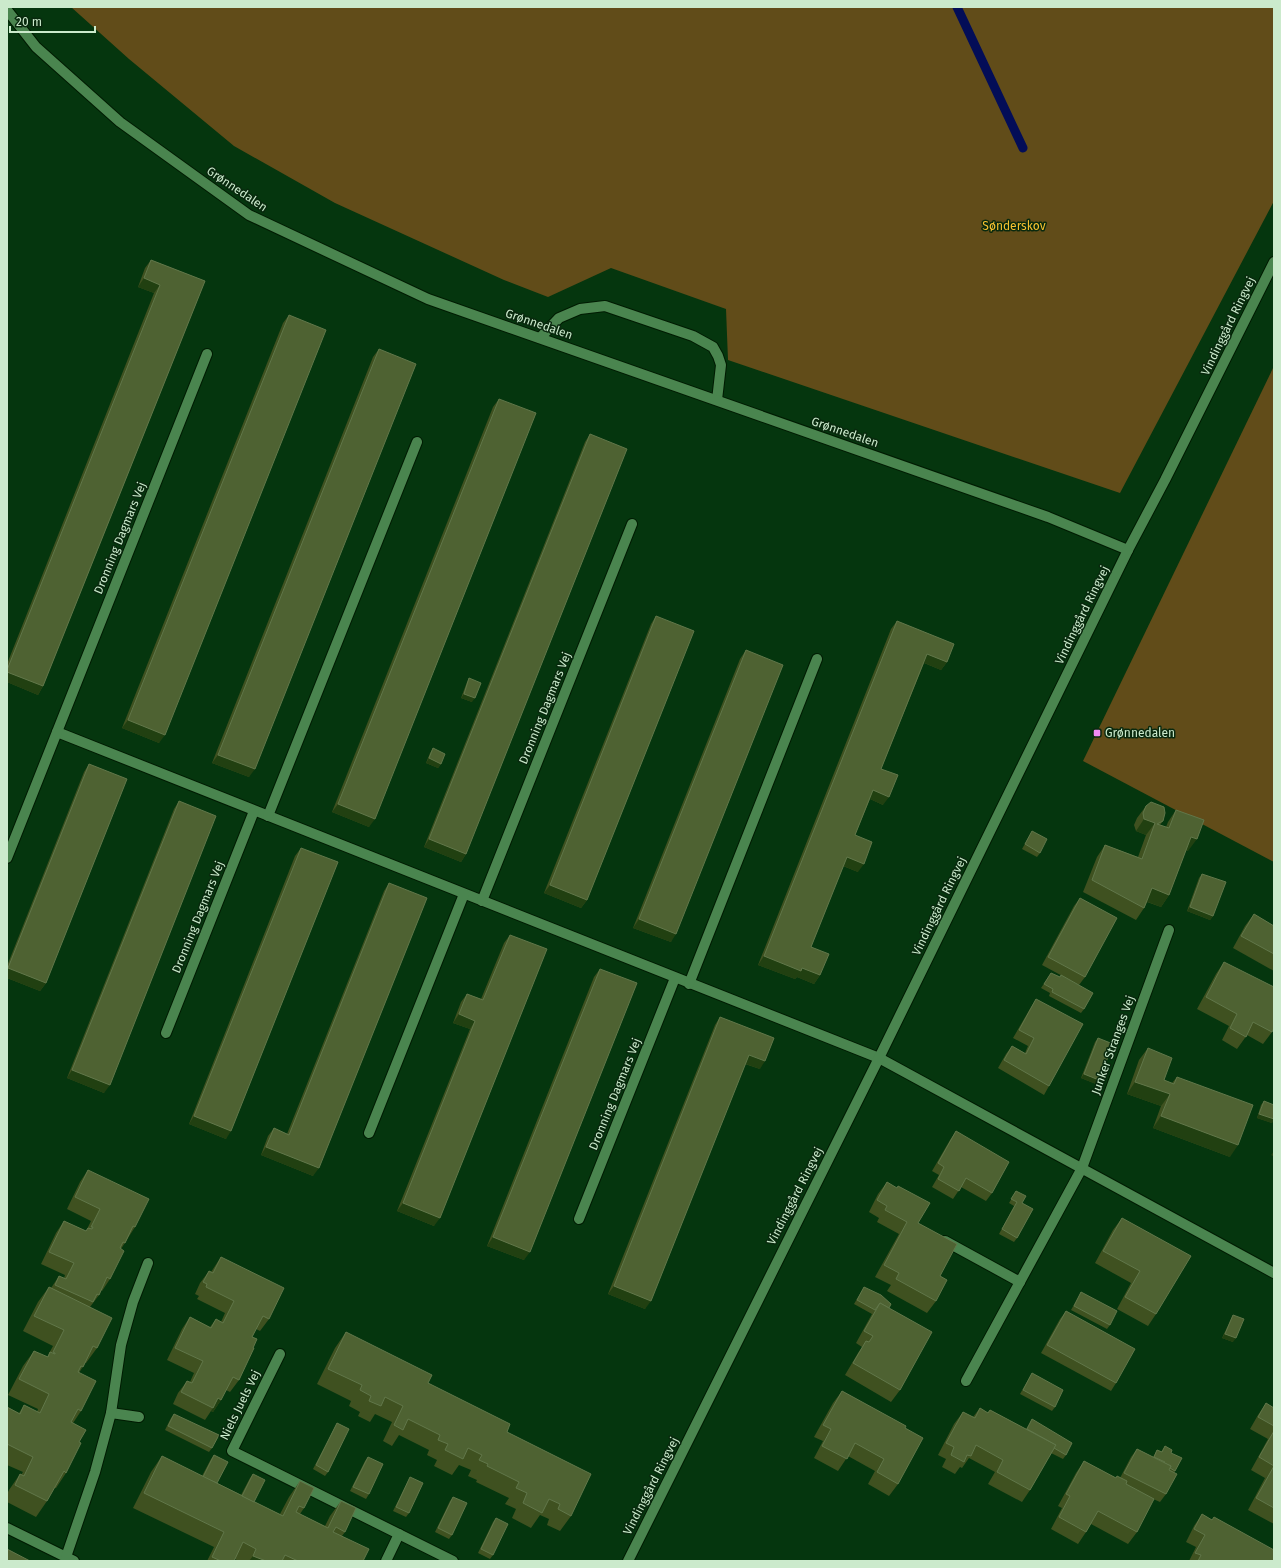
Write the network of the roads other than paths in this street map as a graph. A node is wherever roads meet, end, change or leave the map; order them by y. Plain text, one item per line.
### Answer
1 (7, 10) edge
2 (1274, 262) edge
3 (540, 338) junction
4 (207, 354) dead end
5 (717, 400) junction
6 (417, 442) dead end
7 (632, 524) dead end
8 (1128, 550) junction
9 (817, 660) dead end
10 (57, 732) junction
11 (254, 811) junction
12 (268, 816) junction
13 (7, 858) edge
14 (464, 894) junction
15 (482, 901) junction
16 (1169, 930) dead end
17 (675, 978) junction
18 (689, 984) junction
19 (166, 1033) dead end
20 (879, 1058) junction
21 (369, 1133) dead end
22 (1082, 1168) junction
23 (579, 1219) dead end
24 (939, 1238) edge
25 (148, 1263) dead end
26 (1274, 1273) edge
27 (1020, 1282) junction
28 (280, 1354) dead end
29 (966, 1381) dead end
30 (111, 1413) junction
31 (139, 1417) dead end
32 (7, 1528) edge
33 (399, 1534) junction
34 (70, 1559) edge
35 (386, 1561) edge
36 (453, 1561) edge
37 (628, 1561) edge

1 - 3 street, Grønnedalen
2 - 8 street, Vindinggård Ringvej
3 - 5 street, Grønnedalen
3 - 5 street
4 - 10 street, Dronning Dagmars Vej
5 - 8 street, Grønnedalen
6 - 12 street
7 - 15 street, Dronning Dagmars Vej
8 - 20 street, Vindinggård Ringvej
9 - 18 street
10 - 11 street
10 - 13 street, Dronning Dagmars Vej
11 - 12 street
11 - 19 street, Dronning Dagmars Vej
12 - 14 street
14 - 15 street
14 - 21 street
15 - 17 street
16 - 22 street, Junker Stranges Vej
17 - 18 street
17 - 23 street, Dronning Dagmars Vej
18 - 20 street
20 - 22 street
20 - 37 street, Vindinggård Ringvej
22 - 26 street
22 - 27 street, Junker Stranges Vej
24 - 27 street
25 - 30 street
27 - 29 street, Junker Stranges Vej
28 - 33 street, Niels Juels Vej
30 - 31 street
30 - 34 street
32 - 34 street
33 - 35 street
33 - 36 street, Niels Juels Vej

